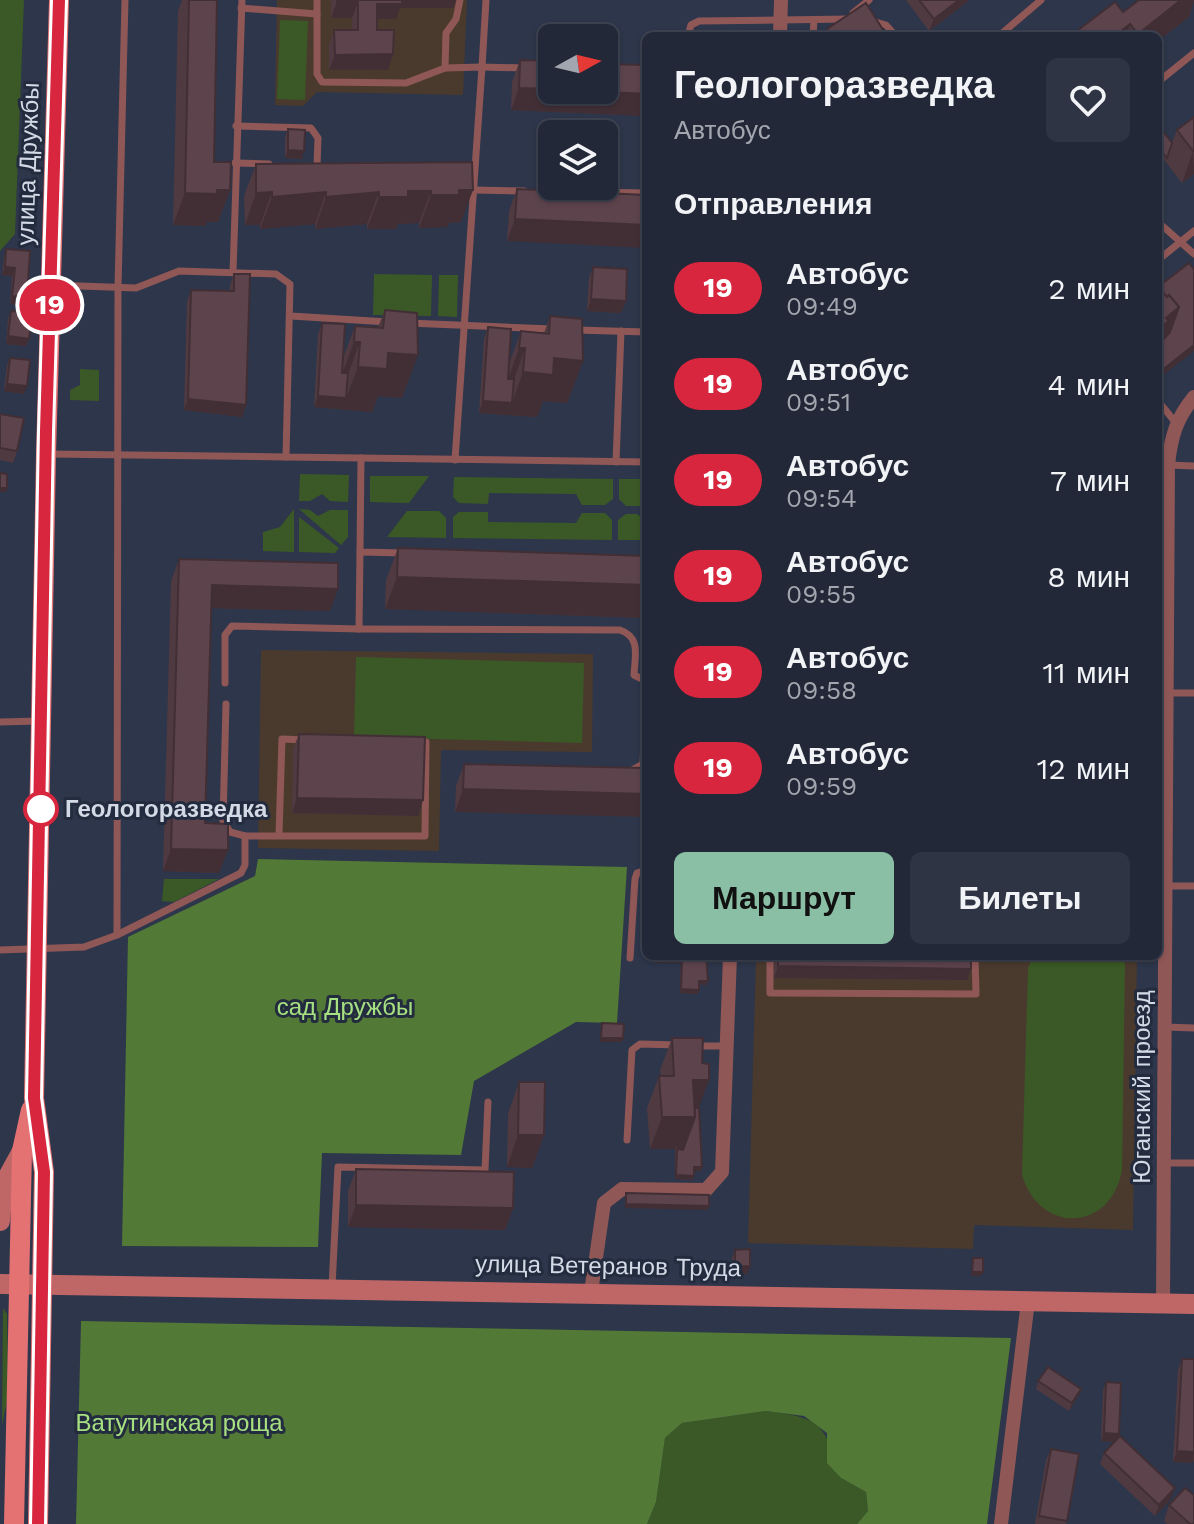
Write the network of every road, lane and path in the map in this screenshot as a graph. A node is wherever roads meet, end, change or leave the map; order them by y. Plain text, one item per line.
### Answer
1 (59, 0) edge
2 (125, 0) edge
3 (317, 0) edge
4 (460, 0) edge
5 (486, 0) edge
6 (781, 0) edge
7 (869, 0) edge
8 (1041, 0) edge
9 (242, 4) edge
10 (317, 14) junction
11 (845, 19) junction
12 (814, 20) junction
13 (780, 29) edge
14 (689, 32) edge
15 (813, 32) edge
16 (891, 32) edge
17 (1004, 32) edge
18 (1194, 53) edge
19 (482, 67) junction
20 (445, 68) junction
21 (538, 69) edge
22 (1162, 79) edge
23 (236, 126) junction
24 (235, 163) junction
25 (276, 164) edge
26 (304, 165) edge
27 (317, 166) junction
28 (333, 166) edge
29 (465, 170) edge
30 (475, 171) junction
31 (473, 190) junction
32 (536, 191) edge
33 (618, 193) edge
34 (642, 193) edge
35 (1162, 225) edge
36 (1194, 231) edge
37 (1183, 242) junction
38 (1194, 254) edge
39 (1162, 257) edge
40 (233, 272) junction
41 (50, 285) junction
42 (118, 287) junction
43 (291, 316) junction
44 (464, 327) junction
45 (621, 331) junction
46 (642, 332) edge
47 (1194, 397) edge
48 (1162, 406) edge
49 (1176, 423) junction
50 (46, 454) junction
51 (118, 455) junction
52 (286, 457) junction
53 (361, 458) junction
54 (455, 460) junction
55 (616, 462) junction
56 (642, 462) edge
57 (1168, 465) junction
58 (1194, 466) edge
59 (360, 552) junction
60 (407, 553) edge
61 (359, 629) junction
62 (642, 680) edge
63 (225, 683) dead end
64 (1167, 693) junction
65 (1194, 693) edge
66 (226, 704) dead end
67 (42, 721) junction
68 (0, 722) edge
69 (1162, 723) edge
70 (311, 740) edge
71 (412, 742) edge
72 (642, 765) edge
73 (618, 770) edge
74 (279, 835) junction
75 (245, 836) junction
76 (642, 871) edge
77 (1162, 886) edge
78 (1194, 886) edge
79 (117, 935) junction
80 (0, 950) edge
81 (39, 951) junction
82 (630, 958) dead end
83 (730, 960) edge
84 (770, 960) edge
85 (975, 960) edge
86 (1165, 1027) junction
87 (1194, 1028) edge
88 (728, 1046) junction
89 (34, 1098) junction
90 (488, 1102) dead end
91 (627, 1140) dead end
92 (22, 1151) junction
93 (1164, 1163) junction
94 (1194, 1163) edge
95 (0, 1221) edge
96 (22, 1283) junction
97 (0, 1284) edge
98 (44, 1284) junction
99 (332, 1287) junction
100 (591, 1292) junction
101 (1028, 1301) junction
102 (1163, 1304) junction
103 (1194, 1304) edge
104 (14, 1524) edge
105 (38, 1524) edge
106 (1001, 1524) edge

1 - 41 main road, улица Дружбы
2 - 42 lane
3 - 10 lane
4 - 20 lane
5 - 19 lane
6 - 13 street
7 - 11 lane
8 - 17 lane
9 - 10 lane
9 - 23 lane
10 - 20 lane
11 - 12 lane
11 - 16 lane
12 - 13 lane
12 - 15 lane
13 - 14 lane
18 - 22 lane
19 - 20 lane
19 - 21 lane
19 - 30 lane
23 - 24 lane
23 - 27 lane
24 - 25 lane
24 - 40 lane
26 - 27 lane
27 - 28 lane
29 - 30 lane
30 - 31 lane
31 - 32 lane
31 - 44 lane
33 - 34 lane
35 - 37 lane
36 - 37 lane
37 - 38 lane
37 - 39 lane
40 - 42 lane
40 - 43 lane
41 - 42 lane
41 - 50 main road, улица Дружбы
42 - 51 lane
43 - 44 lane
43 - 52 lane
44 - 45 lane
44 - 54 lane
45 - 46 lane
45 - 55 lane
47 - 49 street, Юганский проезд
48 - 49 lane
49 - 57 street, Юганский проезд
50 - 51 lane
50 - 67 main road, улица Дружбы
51 - 52 lane
51 - 79 lane
52 - 53 lane
53 - 54 lane
53 - 59 lane
54 - 55 lane
55 - 56 lane
57 - 58 lane
57 - 64 street, Юганский проезд
59 - 60 lane
59 - 61 lane
61 - 62 lane
61 - 63 lane
64 - 65 lane
64 - 69 street, Юганский проезд
66 - 75 lane
67 - 68 lane
67 - 81 main road, улица Дружбы
69 - 77 street, Юганский проезд
70 - 74 lane
71 - 74 lane
72 - 73 lane
74 - 75 lane
75 - 79 lane
76 - 82 lane
77 - 78 lane
77 - 86 street, Юганский проезд
79 - 81 lane
80 - 81 lane
81 - 89 main road, улица Дружбы
83 - 88 street
84 - 85 lane
86 - 87 lane
86 - 93 street, Юганский проезд
88 - 91 lane
88 - 100 street
89 - 92 main road, улица Дружбы
89 - 98 main road, улица Дружбы
90 - 99 lane
92 - 95 main road
92 - 96 main road, улица Дружбы
93 - 94 lane
93 - 102 street, Юганский проезд
96 - 97 main road, улица Ветеранов Труда
96 - 98 main road, улица Ветеранов Труда
96 - 104 main road, улица Дружбы
98 - 99 main road, улица Ветеранов Труда
98 - 105 main road, улица Дружбы
99 - 100 main road, улица Ветеранов Труда
100 - 101 main road, улица Ветеранов Труда
101 - 102 main road, улица Ветеранов Труда
101 - 106 street
102 - 103 main road, улица Ветеранов Труда

